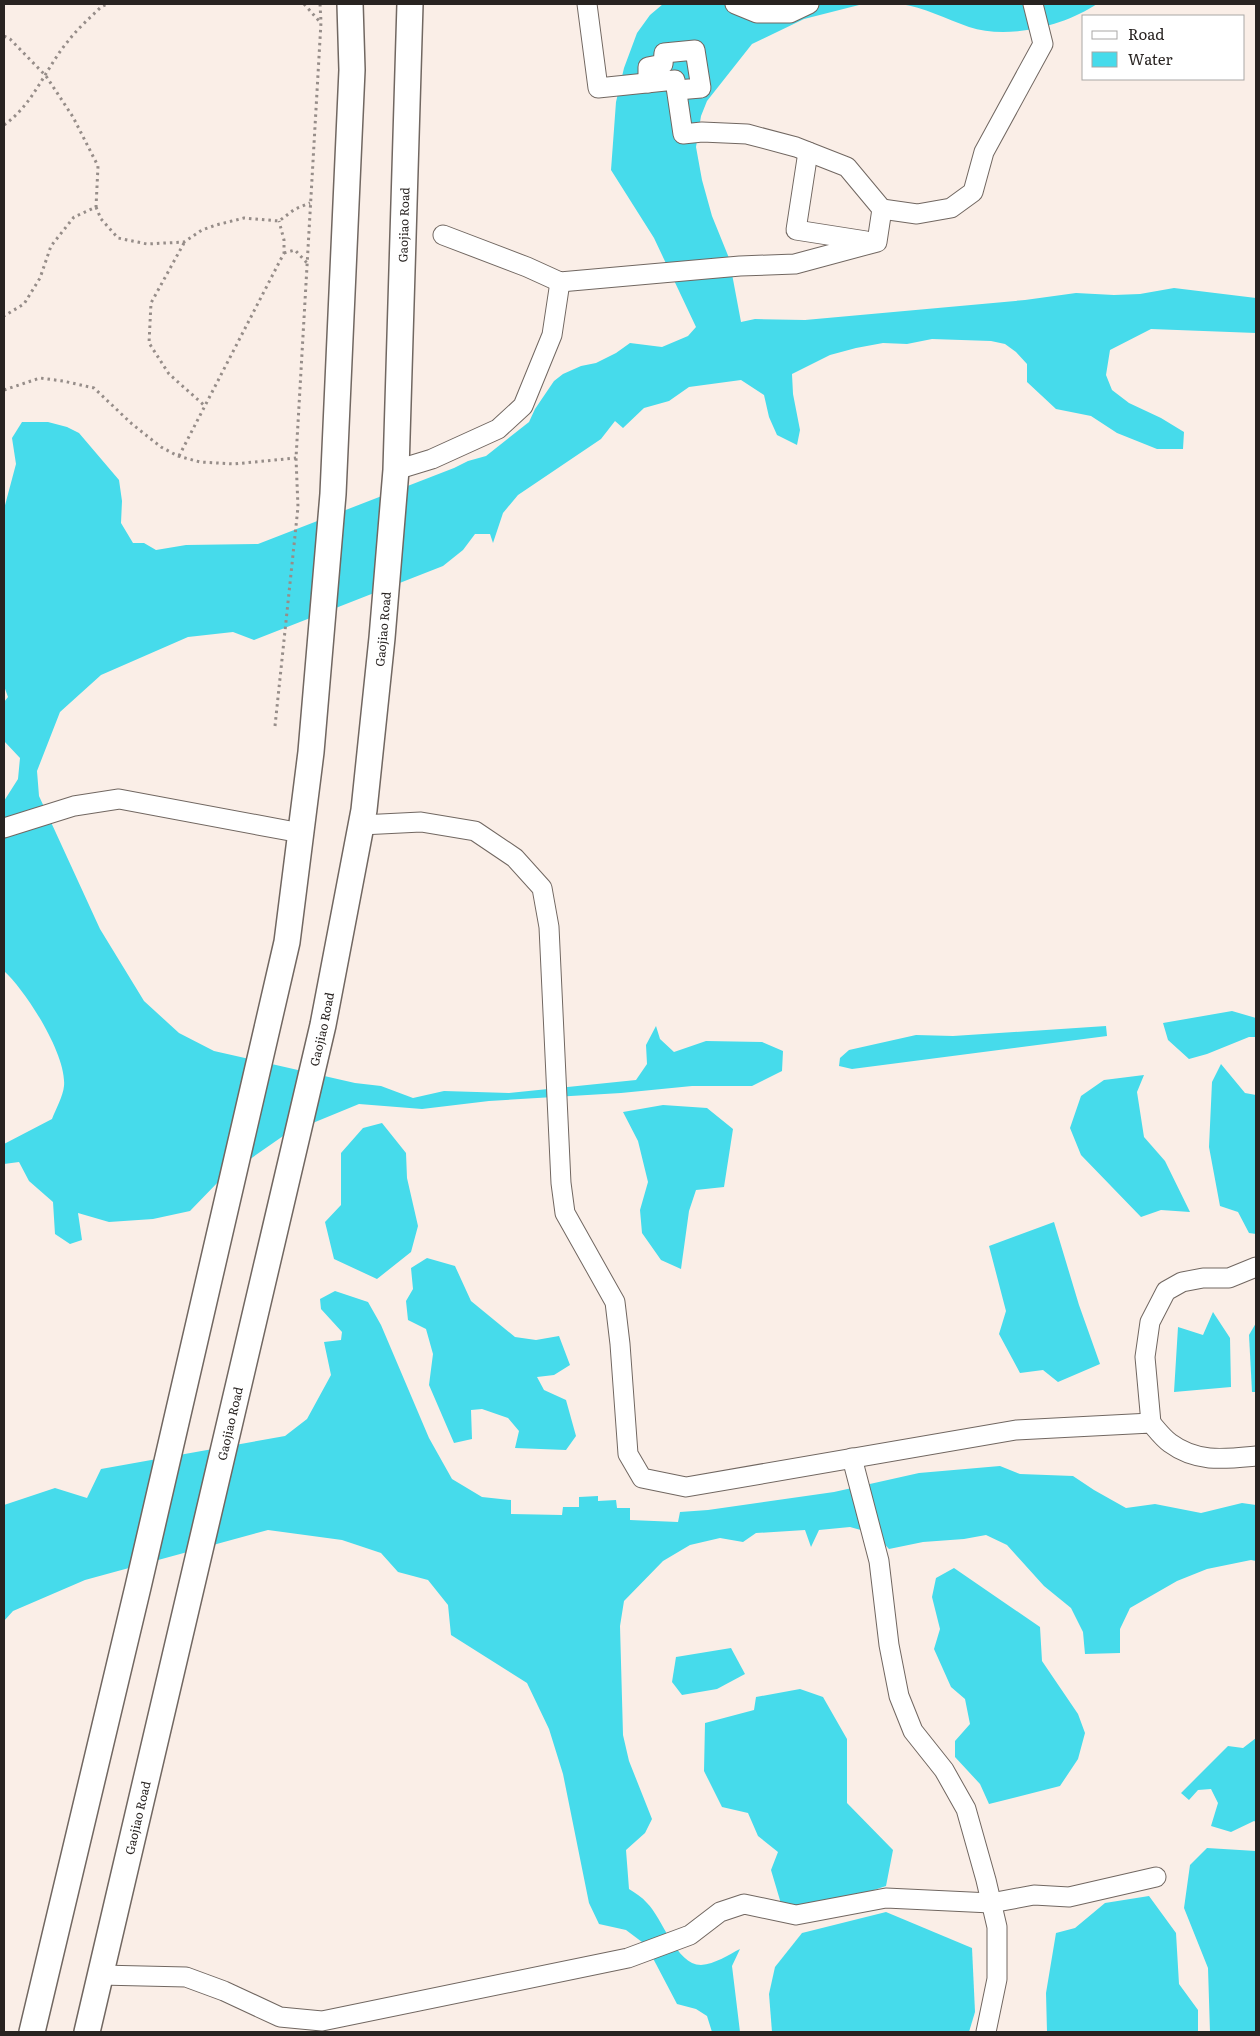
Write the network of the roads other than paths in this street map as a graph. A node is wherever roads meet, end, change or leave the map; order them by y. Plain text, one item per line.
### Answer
1 (350, 4) edge
2 (410, 4) edge
3 (587, 4) edge
4 (735, 4) edge
5 (809, 4) edge
6 (1033, 4) edge
7 (648, 83) junction
8 (677, 90) junction
9 (808, 152) junction
10 (882, 209) junction
11 (443, 235) dead end
12 (878, 242) junction
13 (560, 282) junction
14 (396, 470) junction
15 (361, 825) junction
16 (4, 828) edge
17 (301, 833) junction
18 (1256, 1267) edge
19 (1152, 1423) junction
20 (1256, 1456) edge
21 (852, 1458) junction
22 (1156, 1876) dead end
23 (992, 1903) junction
24 (100, 1975) junction
25 (32, 2032) edge
26 (87, 2032) edge
27 (986, 2032) edge

1 - 17 main road
2 - 14 main road, Gaojiao Road
3 - 7 street
4 - 5 street
6 - 10 street
7 - 8 street
7 - 8 street
8 - 9 street
9 - 10 street
9 - 12 street
10 - 12 street
11 - 13 street
12 - 13 street
13 - 14 street
14 - 15 main road, Gaojiao Road
15 - 21 street
15 - 24 main road, Gaojiao Road
16 - 17 street
17 - 25 main road
18 - 19 street
19 - 20 street
19 - 21 street
21 - 23 street
22 - 23 street
23 - 24 street
23 - 27 street
24 - 26 main road, Gaojiao Road

